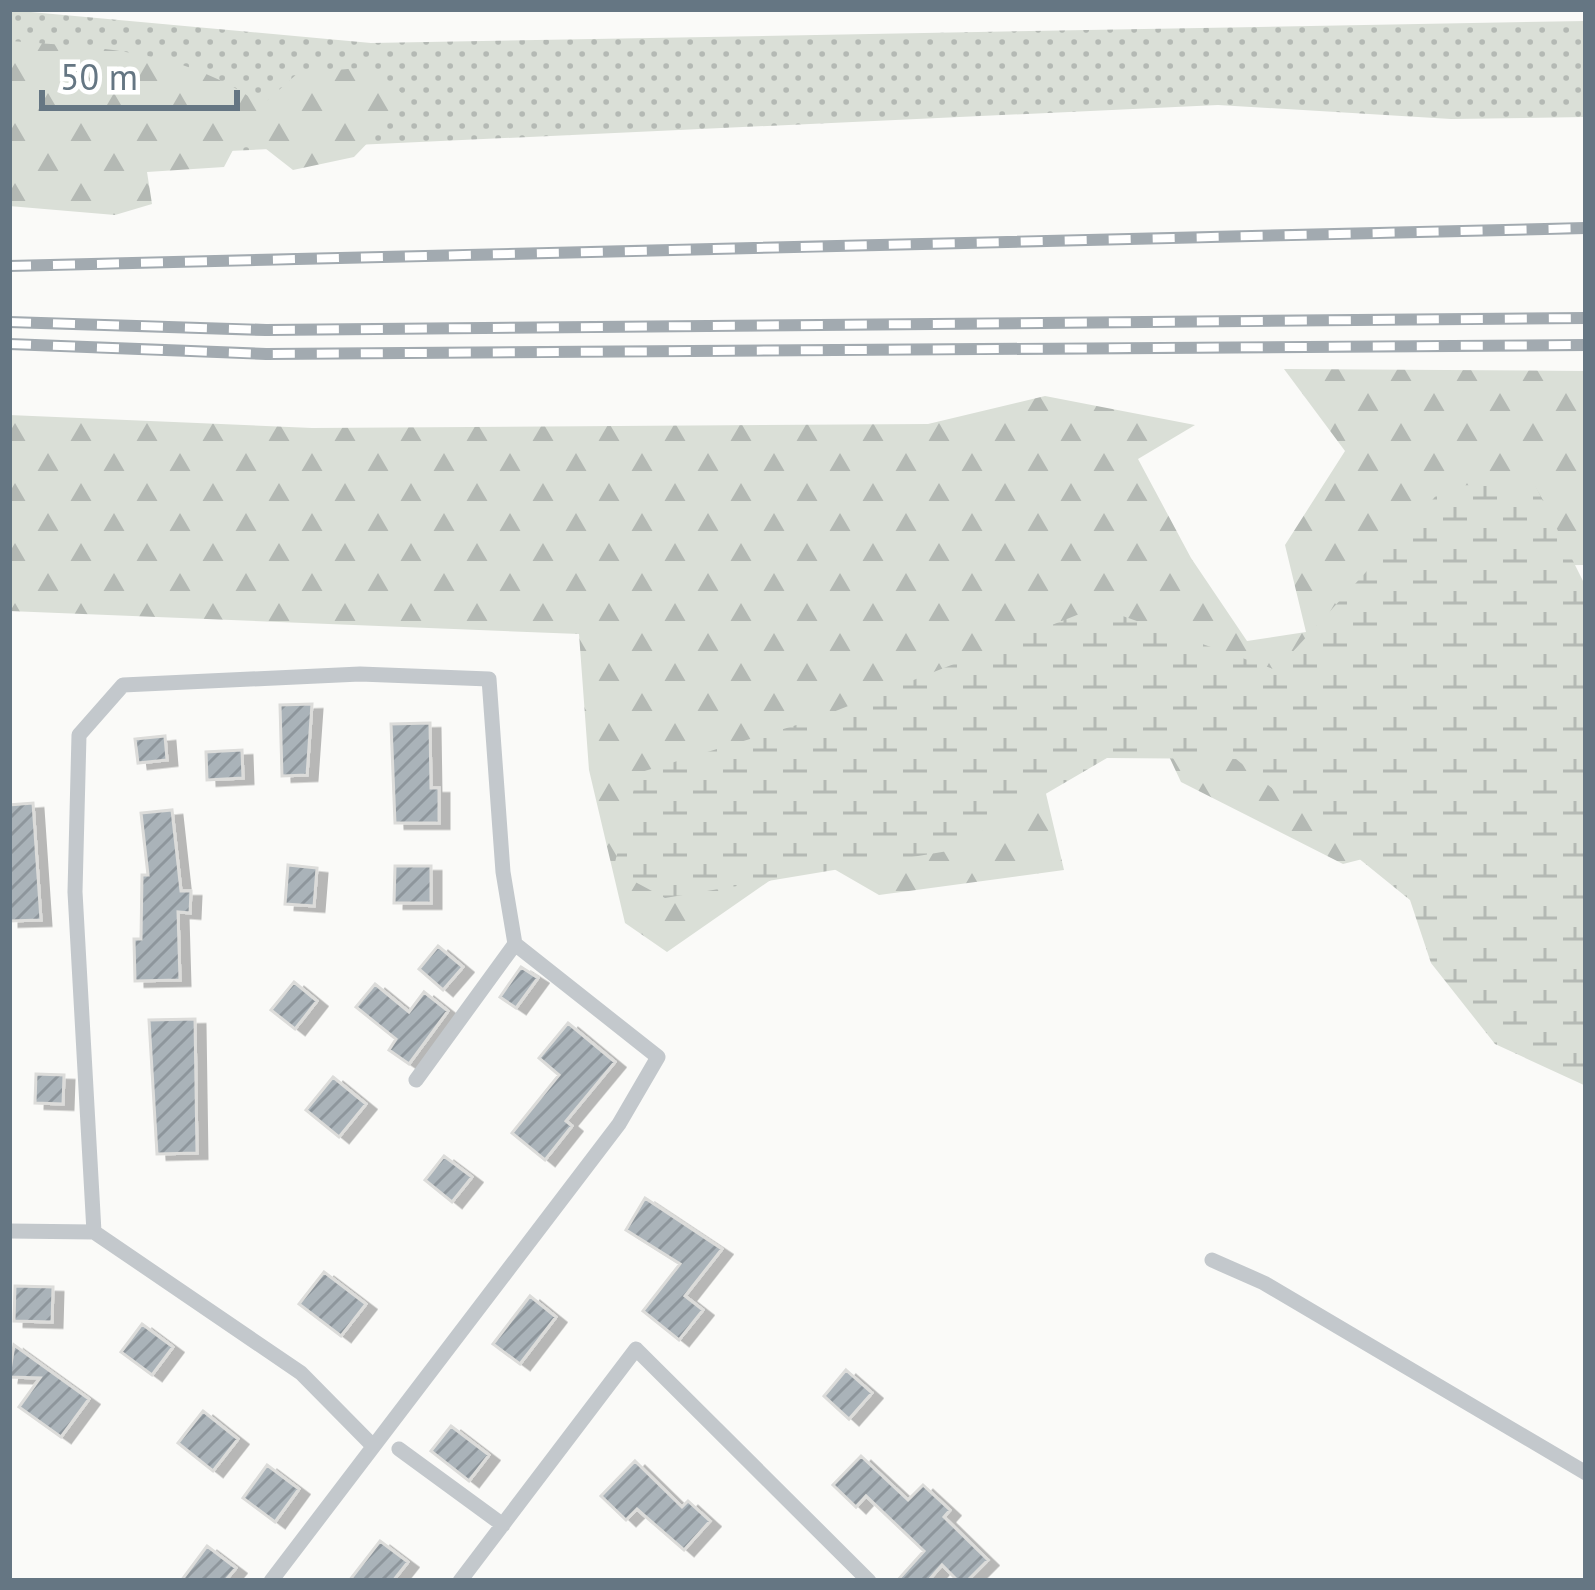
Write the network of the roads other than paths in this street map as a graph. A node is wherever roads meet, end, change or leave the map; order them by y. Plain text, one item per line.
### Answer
1 (515, 944) junction
2 (416, 1080) dead end
3 (9, 1231) edge
4 (94, 1232) junction
5 (1212, 1260) dead end
6 (374, 1446) junction
7 (399, 1449) dead end
8 (1586, 1473) edge
9 (502, 1525) junction
10 (271, 1581) edge
11 (460, 1581) edge
12 (868, 1581) edge

1 - 2 lane
1 - 4 lane
1 - 6 lane
3 - 4 lane
4 - 6 lane
5 - 8 lane
6 - 10 lane
7 - 9 lane
9 - 11 lane
9 - 12 lane

